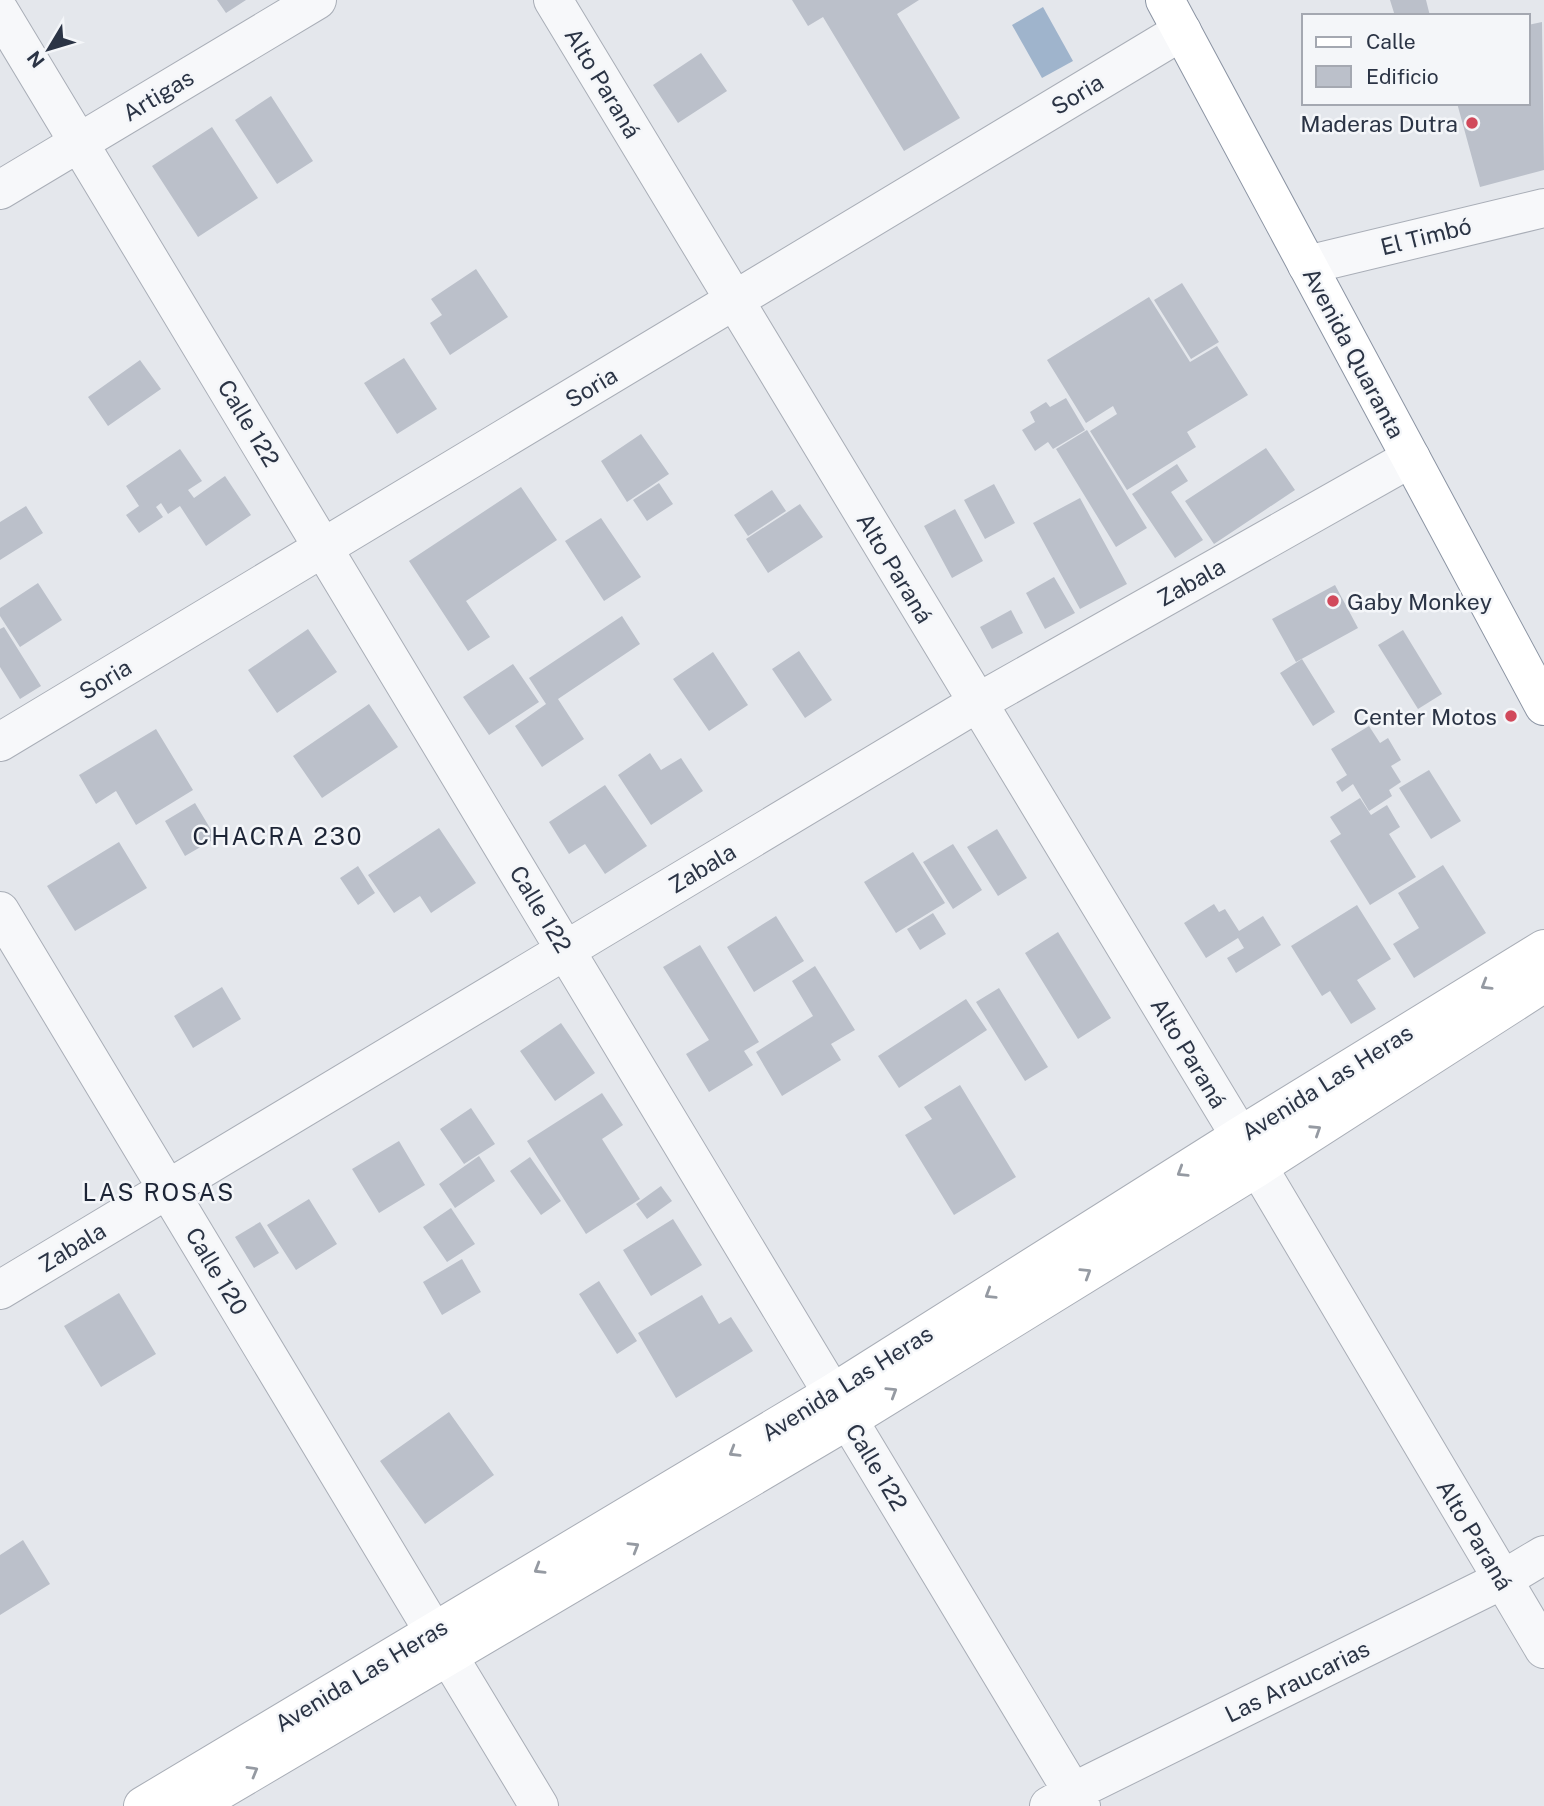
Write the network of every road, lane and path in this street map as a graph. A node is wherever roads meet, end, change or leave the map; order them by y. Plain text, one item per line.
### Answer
1 (317, 0) edge
2 (553, 0) edge
3 (0, 12) edge
4 (1173, 16) edge
5 (80, 142) junction
6 (0, 190) edge
7 (1544, 208) edge
8 (1307, 265) junction
9 (734, 301) junction
10 (1411, 458) junction
11 (324, 548) junction
12 (1539, 689) edge
13 (977, 704) junction
14 (0, 742) edge
15 (0, 911) edge
16 (1544, 949) edge
17 (566, 950) junction
18 (1544, 983) edge
19 (1249, 1151) junction
20 (168, 1189) junction
21 (0, 1290) edge
22 (841, 1406) junction
23 (1544, 1555) edge
24 (1502, 1580) junction
25 (441, 1644) junction
26 (1544, 1649) edge
27 (1067, 1801) edge
28 (143, 1806) edge
29 (194, 1806) edge
30 (539, 1806) edge

1 - 5 street, Artigas
2 - 9 street, Alto Paraná
3 - 5 street, Calle 122
4 - 8 main road, Avenida Quaranta
4 - 9 street, Soria
5 - 6 street, Artigas
5 - 11 street, Calle 122
7 - 8 street, El Timbó
8 - 10 main road, Avenida Quaranta
9 - 11 street, Soria
9 - 13 street, Alto Paraná
10 - 12 main road, Avenida Quaranta
10 - 13 street, Zabala
11 - 14 street, Soria
11 - 17 street, Calle 122
13 - 17 street, Zabala
13 - 19 street, Alto Paraná
15 - 20 street, Calle 120
16 -> 19 main road, Avenida Las Heras
17 - 20 street, Zabala
17 - 22 street, Calle 122
19 -> 18 main road, Avenida Las Heras
19 - 22 main road, Avenida Las Heras
19 - 24 street, Alto Paraná
20 - 21 street, Zabala
20 - 25 street, Calle 120
22 - 25 main road, Avenida Las Heras
22 - 27 street, Calle 122
23 - 24 street, Las Araucarias
24 - 26 street, Alto Paraná
24 - 27 street, Las Araucarias
25 - 28 main road, Avenida Las Heras
29 -> 25 main road, Avenida Las Heras
25 - 30 street, Calle 120

